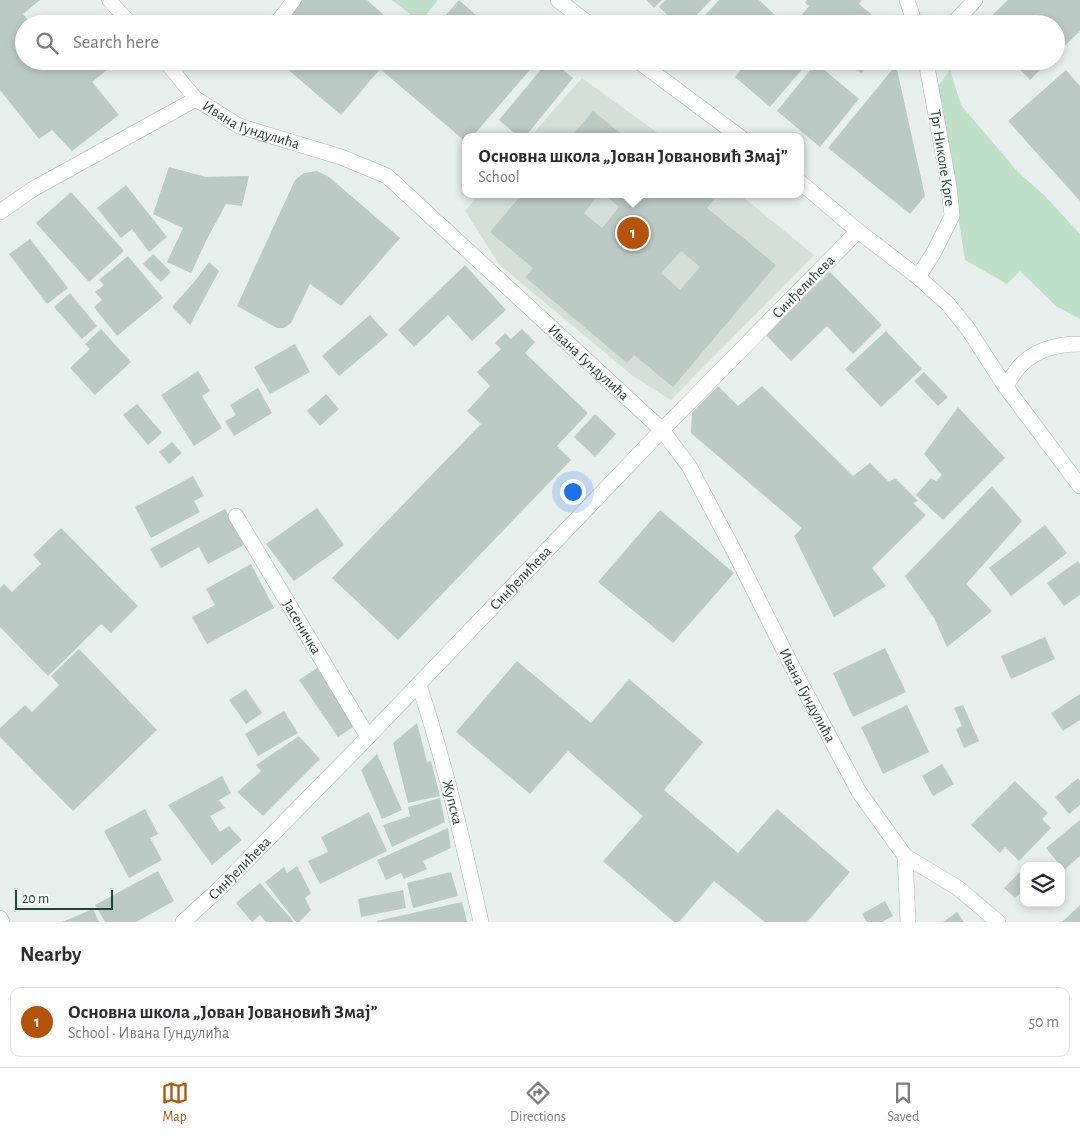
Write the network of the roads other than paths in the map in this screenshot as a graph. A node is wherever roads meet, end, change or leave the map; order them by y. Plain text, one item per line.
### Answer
1 (109, 0) edge
2 (294, 0) edge
3 (558, 0) edge
4 (907, 0) edge
5 (975, 0) edge
6 (123, 15) edge
7 (282, 15) edge
8 (577, 15) edge
9 (912, 15) edge
10 (961, 15) edge
11 (172, 70) edge
12 (650, 70) edge
13 (928, 70) edge
14 (196, 99) junction
15 (735, 133) edge
16 (804, 185) edge
17 (0, 212) edge
18 (858, 231) junction
19 (918, 277) junction
20 (1080, 344) edge
21 (1006, 386) junction
22 (662, 430) junction
23 (1078, 483) edge
24 (236, 516) dead end
25 (419, 685) junction
26 (368, 737) junction
27 (905, 856) junction
28 (0, 918) edge
29 (2, 922) edge
30 (183, 922) edge
31 (482, 922) edge
32 (908, 922) edge
33 (998, 922) edge

1 - 6 lane
2 - 7 lane
3 - 8 street
4 - 9 street
5 - 10 street
11 - 14 lane
12 - 15 street
13 - 19 street, Трг Николе Крге
14 - 17 street, Ивана Гундулића
14 - 22 street, Ивана Гундулића
16 - 18 street
18 - 19 street
18 - 22 street, Синђелићева
19 - 21 street
20 - 21 street
21 - 23 street
22 - 25 street, Синђелићева
22 - 27 street, Ивана Гундулића
24 - 26 street, Јасеничка
25 - 26 street, Синђелићева
25 - 31 street, Жупска
26 - 30 street, Синђелићева
27 - 32 street
27 - 33 street, Ивана Гундулића
28 - 29 street

